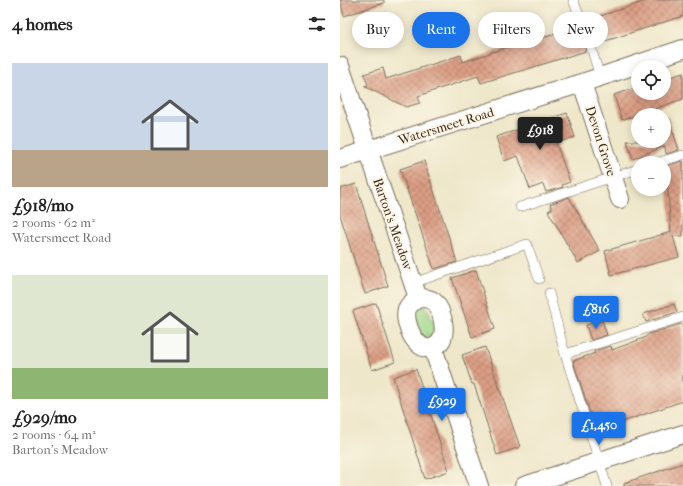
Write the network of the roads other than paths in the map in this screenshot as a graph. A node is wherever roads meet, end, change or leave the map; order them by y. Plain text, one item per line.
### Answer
1 (573, 0) edge
2 (683, 49) edge
3 (340, 66) edge
4 (600, 77) junction
5 (582, 83) junction
6 (368, 150) junction
7 (683, 155) edge
8 (340, 159) edge
9 (671, 159) edge
10 (631, 171) edge
11 (613, 176) junction
12 (620, 200) dead end
13 (520, 207) dead end
14 (539, 279) dead end
15 (415, 291) junction
16 (549, 293) dead end
17 (683, 317) edge
18 (433, 348) junction
19 (565, 354) junction
20 (683, 434) edge
21 (600, 461) junction
22 (479, 486) edge
23 (524, 486) edge
24 (607, 486) edge

1 - 4 lane
2 - 4 street, Watersmeet Road
3 - 6 street, Barton's Meadow
4 - 5 street, Watersmeet Road
5 - 6 street, Watersmeet Road
5 - 11 street, Devon Grove
6 - 8 street, Watersmeet Road
6 - 15 street, Barton's Meadow
7 - 9 lane
10 - 11 lane
11 - 12 street, Devon Grove
11 - 13 lane
14 - 15 lane
15 - 18 street
15 - 18 street
16 - 19 lane
17 - 19 lane
18 - 22 street
19 - 21 lane
20 - 21 street
21 - 23 street
21 - 24 lane

